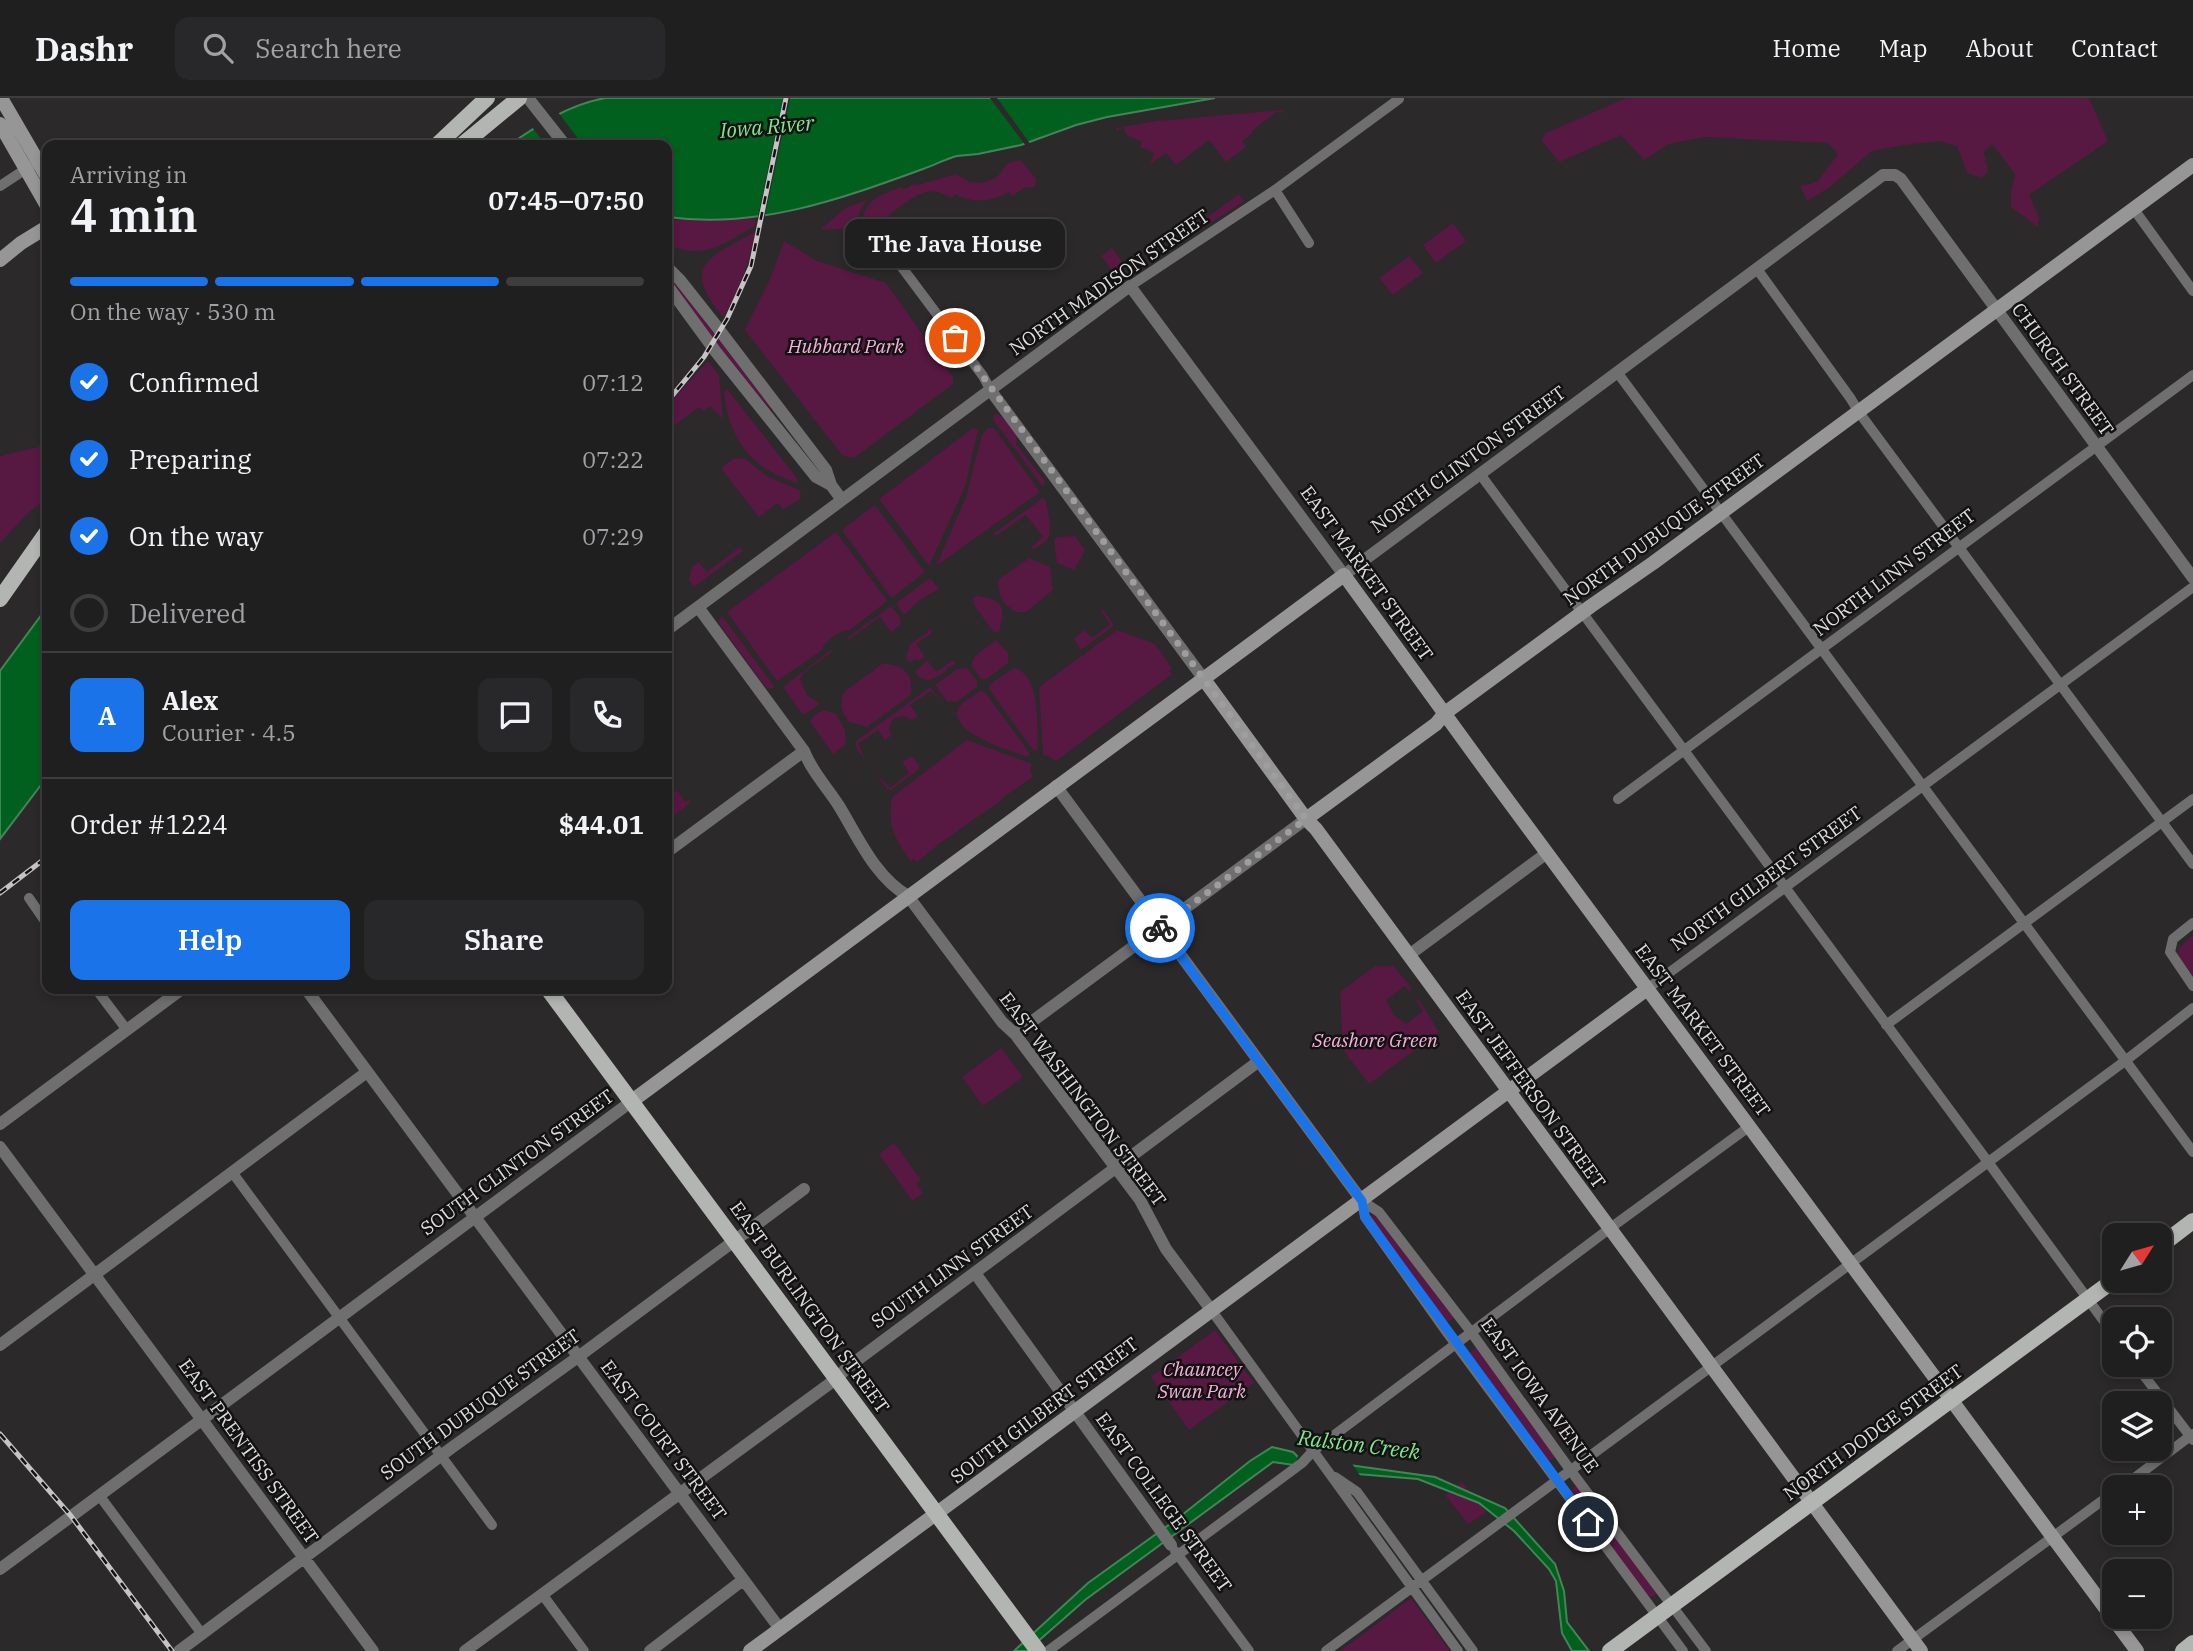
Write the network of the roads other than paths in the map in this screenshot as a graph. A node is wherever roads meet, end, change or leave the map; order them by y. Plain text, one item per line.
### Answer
1 (1, 98) edge
2 (487, 98) edge
3 (519, 98) edge
4 (528, 98) edge
5 (1399, 99) edge
6 (0, 124) edge
7 (442, 140) edge
8 (468, 140) edge
9 (561, 140) edge
10 (31, 165) junction
11 (2193, 165) edge
12 (42, 173) edge
13 (1903, 182) joint
14 (0, 186) edge
15 (1275, 190) junction
16 (42, 193) edge
17 (2133, 208) junction
18 (42, 230) edge
19 (42, 237) edge
20 (27, 238) junction
21 (1309, 243) dead end
22 (889, 250) dead end
23 (0, 260) edge
24 (1757, 268) junction
25 (672, 272) edge
26 (1130, 286) junction
27 (2193, 291) edge
28 (672, 292) edge
29 (1995, 309) junction
30 (1618, 372) junction
31 (2193, 376) edge
32 (991, 391) junction
33 (1858, 411) junction
34 (2096, 446) junction
35 (1480, 474) junction
36 (831, 485) junction
37 (842, 500) junction
38 (1721, 512) junction
39 (42, 539) edge
40 (1959, 548) junction
41 (1344, 575) junction
42 (2193, 578) edge
43 (2193, 587) edge
44 (0, 599) edge
45 (698, 607) junction
46 (1583, 612) junction
47 (672, 626) edge
48 (1822, 649) junction
49 (1203, 678) junction
50 (2060, 685) junction
51 (1446, 713) junction
52 (804, 751) junction
53 (1684, 751) junction
54 (1056, 786) junction
55 (1923, 786) junction
56 (1618, 799) dead end
57 (2193, 799) edge
58 (1306, 819) junction
59 (2161, 823) junction
60 (672, 848) edge
61 (1547, 853) junction
62 (2193, 864) edge
63 (1786, 887) junction
64 (908, 896) junction
65 (29, 898) dead end
66 (42, 917) edge
67 (2024, 923) junction
68 (2193, 923) edge
69 (1160, 926) junction
70 (1409, 955) junction
71 (2193, 986) edge
72 (1647, 989) junction
73 (100, 994) edge
74 (176, 994) edge
75 (310, 994) edge
76 (552, 994) edge
77 (2193, 1008) edge
78 (1886, 1025) junction
79 (127, 1030) junction
80 (1015, 1034) junction
81 (2125, 1061) junction
82 (1259, 1062) junction
83 (367, 1072) junction
84 (1510, 1091) junction
85 (632, 1101) junction
86 (0, 1124) edge
87 (1750, 1126) junction
88 (0, 1147) edge
89 (2193, 1152) edge
90 (1988, 1162) junction
91 (1115, 1168) junction
92 (232, 1172) junction
93 (804, 1189) dead end
94 (1362, 1201) junction
95 (475, 1217) junction
96 (2193, 1221) edge
97 (1609, 1229) junction
98 (2172, 1237) edge
99 (735, 1241) junction
100 (1851, 1263) junction
101 (975, 1273) junction
102 (94, 1275) junction
103 (2102, 1289) edge
104 (2087, 1300) junction
105 (1212, 1311) junction
106 (339, 1318) junction
107 (2102, 1319) edge
108 (1471, 1332) junction
109 (1455, 1343) junction
110 (0, 1345) edge
111 (578, 1357) junction
112 (1711, 1366) junction
113 (2145, 1377) edge
114 (836, 1379) junction
115 (1953, 1399) junction
116 (1075, 1411) junction
117 (202, 1419) junction
118 (2192, 1437) edge
119 (1311, 1454) junction
120 (441, 1456) junction
121 (1571, 1471) junction
122 (1331, 1474) junction
123 (2139, 1475) edge
124 (1557, 1481) junction
125 (680, 1494) junction
126 (99, 1495) junction
127 (2102, 1501) edge
128 (1812, 1503) junction
129 (937, 1514) junction
130 (492, 1525) dead end
131 (2054, 1537) junction
132 (1174, 1550) junction
133 (303, 1557) junction
134 (0, 1569) edge
135 (743, 1580) junction
136 (1422, 1581) junction
137 (1412, 1588) junction
138 (542, 1594) junction
139 (1673, 1605) junction
140 (1657, 1616) junction
141 (780, 1629) junction
142 (202, 1634) junction
143 (2193, 1643) edge
144 (1917, 1645) edge
145 (1041, 1650) edge
146 (179, 1651) edge
147 (373, 1651) edge
148 (465, 1651) edge
149 (584, 1651) edge
150 (650, 1651) edge
151 (750, 1651) edge
152 (1249, 1651) edge
153 (1326, 1651) edge
154 (1458, 1651) edge
155 (1473, 1651) edge
156 (1610, 1651) edge
157 (1683, 1651) edge
158 (1706, 1651) edge
159 (1897, 1651) edge
160 (2137, 1651) edge
161 (2183, 1651) edge

1 - 10 main road
2 - 7 main road
3 - 8 main road
4 - 9 street
5 - 15 street, NORTH MADISON STREET
6 - 10 main road
10 - 12 main road
10 - 14 street
10 - 16 main road
11 - 17 main road, NORTH DUBUQUE STREET
13 - 24 street, NORTH CLINTON STREET
13 - 29 street, CHURCH STREET
15 - 21 street
15 - 26 street, NORTH MADISON STREET
17 - 27 street
17 - 29 main road, NORTH DUBUQUE STREET
18 - 20 main road
19 - 20 main road
20 - 23 main road
22 - 32 street
24 - 30 street, NORTH CLINTON STREET
24 - 33 street
25 - 36 street
26 - 32 street, NORTH MADISON STREET
26 - 41 street, EAST MARKET STREET
28 - 36 street
29 - 33 main road, NORTH DUBUQUE STREET
29 - 34 street, CHURCH STREET
30 - 35 street, NORTH CLINTON STREET
30 - 38 street
31 - 34 street, NORTH LINN STREET
32 - 37 street, NORTH MADISON STREET
32 - 49 street, EAST JEFFERSON STREET
33 - 38 main road, NORTH DUBUQUE STREET
33 - 40 street
34 - 40 street, NORTH LINN STREET
34 - 42 street, CHURCH STREET
35 - 41 street, NORTH CLINTON STREET
35 - 46 street
36 - 37 street
37 - 45 street, NORTH MADISON STREET
38 - 46 main road, NORTH DUBUQUE STREET
38 - 48 street
39 - 44 main road
40 - 48 street, NORTH LINN STREET
40 - 50 street
41 - 49 main road, NORTH CLINTON STREET
41 - 51 main road, EAST MARKET STREET
43 - 50 street, NORTH GILBERT STREET
45 - 47 street, NORTH MADISON STREET
45 - 52 street, EAST WASHINGTON STREET
46 - 51 main road, NORTH DUBUQUE STREET
46 - 53 street
48 - 53 street, NORTH LINN STREET
48 - 55 street
49 - 54 main road, NORTH CLINTON STREET
49 - 58 main road, EAST JEFFERSON STREET
50 - 55 street, NORTH GILBERT STREET
50 - 59 street
51 - 58 main road, NORTH DUBUQUE STREET
51 - 61 main road, EAST MARKET STREET
52 - 60 street
52 - 64 street, EAST WASHINGTON STREET
53 - 56 street, NORTH LINN STREET
53 - 63 street
54 - 64 main road, SOUTH CLINTON STREET
54 - 69 street, EAST IOWA AVENUE
55 - 63 street, NORTH GILBERT STREET
55 - 67 street
57 - 59 street
58 - 69 street, NORTH DUBUQUE STREET
58 - 70 main road, EAST JEFFERSON STREET
59 - 62 street
59 - 67 street
61 - 70 street
61 - 72 main road, EAST MARKET STREET
63 - 72 street, NORTH GILBERT STREET
63 - 78 street
64 - 80 street, EAST WASHINGTON STREET
64 - 85 main road, SOUTH CLINTON STREET
65 - 66 street
67 - 78 street
67 - 81 street
68 - 71 street
69 - 80 street
69 - 82 street, EAST IOWA AVENUE
70 - 84 main road, EAST JEFFERSON STREET
72 - 84 main road, NORTH GILBERT STREET
72 - 87 main road, EAST MARKET STREET
73 - 79 street
74 - 79 street
75 - 83 street, EAST COURT STREET
76 - 85 main road, EAST BURLINGTON STREET
77 - 81 street
78 - 90 street
79 - 86 street
80 - 91 street, EAST WASHINGTON STREET
81 - 89 street
81 - 90 street
82 - 91 street, SOUTH LINN STREET
82 - 94 street, EAST IOWA AVENUE
83 - 92 street
83 - 95 street, EAST COURT STREET
84 - 94 main road, NORTH GILBERT STREET
84 - 97 main road, EAST JEFFERSON STREET
85 - 95 street, SOUTH CLINTON STREET
85 - 99 main road, EAST BURLINGTON STREET
87 - 97 street
87 - 100 main road, EAST MARKET STREET
88 - 102 street, EAST PRENTISS STREET
90 - 100 street
90 - 104 street
91 - 101 street, SOUTH LINN STREET
91 - 105 street, EAST WASHINGTON STREET
92 - 102 street
92 - 106 street
93 - 99 street, SOUTH DUBUQUE STREET
94 - 105 main road, SOUTH GILBERT STREET
94 - 108 street, EAST IOWA AVENUE
94 - 109 street, EAST IOWA AVENUE
95 - 106 street, SOUTH CLINTON STREET
95 - 111 street, EAST COURT STREET
96 - 98 main road
97 - 108 street
97 - 112 main road, EAST JEFFERSON STREET
99 - 111 street, SOUTH DUBUQUE STREET
99 - 114 main road, EAST BURLINGTON STREET
100 - 112 street
100 - 115 main road, EAST MARKET STREET
101 - 114 street, SOUTH LINN STREET
101 - 116 street, EAST COLLEGE STREET
102 - 110 street
102 - 117 street, EAST PRENTISS STREET
103 - 104 main road, NORTH DODGE STREET
104 - 107 street
104 - 115 main road, NORTH DODGE STREET
105 - 116 main road, SOUTH GILBERT STREET
105 - 119 street, EAST WASHINGTON STREET
106 - 117 street, SOUTH CLINTON STREET
106 - 120 street
108 - 109 street
108 - 121 street, EAST IOWA AVENUE
109 - 119 street
109 - 124 street, EAST IOWA AVENUE
111 - 120 street, SOUTH DUBUQUE STREET
111 - 125 street, EAST COURT STREET
112 - 121 street
112 - 128 main road, EAST JEFFERSON STREET
113 - 118 street
114 - 125 street, SOUTH LINN STREET
114 - 129 main road, EAST BURLINGTON STREET
115 - 128 main road, NORTH DODGE STREET
115 - 131 main road, EAST MARKET STREET
116 - 129 main road, SOUTH GILBERT STREET
116 - 132 street, EAST COLLEGE STREET
117 - 126 street, SOUTH CLINTON STREET
117 - 133 street, EAST PRENTISS STREET
118 - 123 street
119 - 122 street, EAST WASHINGTON STREET
119 - 132 street
120 - 130 street
120 - 133 street, SOUTH DUBUQUE STREET
121 - 124 street
121 - 139 street, EAST IOWA AVENUE
122 - 136 street, EAST WASHINGTON STREET
122 - 137 street, EAST WASHINGTON STREET
124 - 136 street
124 - 140 street, EAST IOWA AVENUE
125 - 135 street, EAST COURT STREET
125 - 138 street, SOUTH LINN STREET
126 - 134 street, SOUTH CLINTON STREET
126 - 142 street
127 - 131 street
128 - 139 main road, NORTH DODGE STREET
128 - 144 main road, EAST JEFFERSON STREET
129 - 141 main road, SOUTH GILBERT STREET
129 - 145 main road, EAST BURLINGTON STREET
131 - 144 street
131 - 160 main road, EAST MARKET STREET
132 - 145 street
132 - 152 street, EAST COLLEGE STREET
133 - 142 street, SOUTH DUBUQUE STREET
133 - 147 street, EAST PRENTISS STREET
135 - 141 street, EAST COURT STREET
135 - 150 street
136 - 137 street
136 - 155 street, EAST WASHINGTON STREET
137 - 153 street
137 - 154 street, EAST WASHINGTON STREET
138 - 148 street, SOUTH LINN STREET
138 - 149 street
139 - 140 main road, NORTH DODGE STREET
139 - 158 street, EAST IOWA AVENUE
140 - 156 main road, NORTH DODGE STREET
140 - 157 street, EAST IOWA AVENUE
141 - 151 main road, SOUTH GILBERT STREET
142 - 146 street, SOUTH DUBUQUE STREET
143 - 161 main road
144 - 159 street

